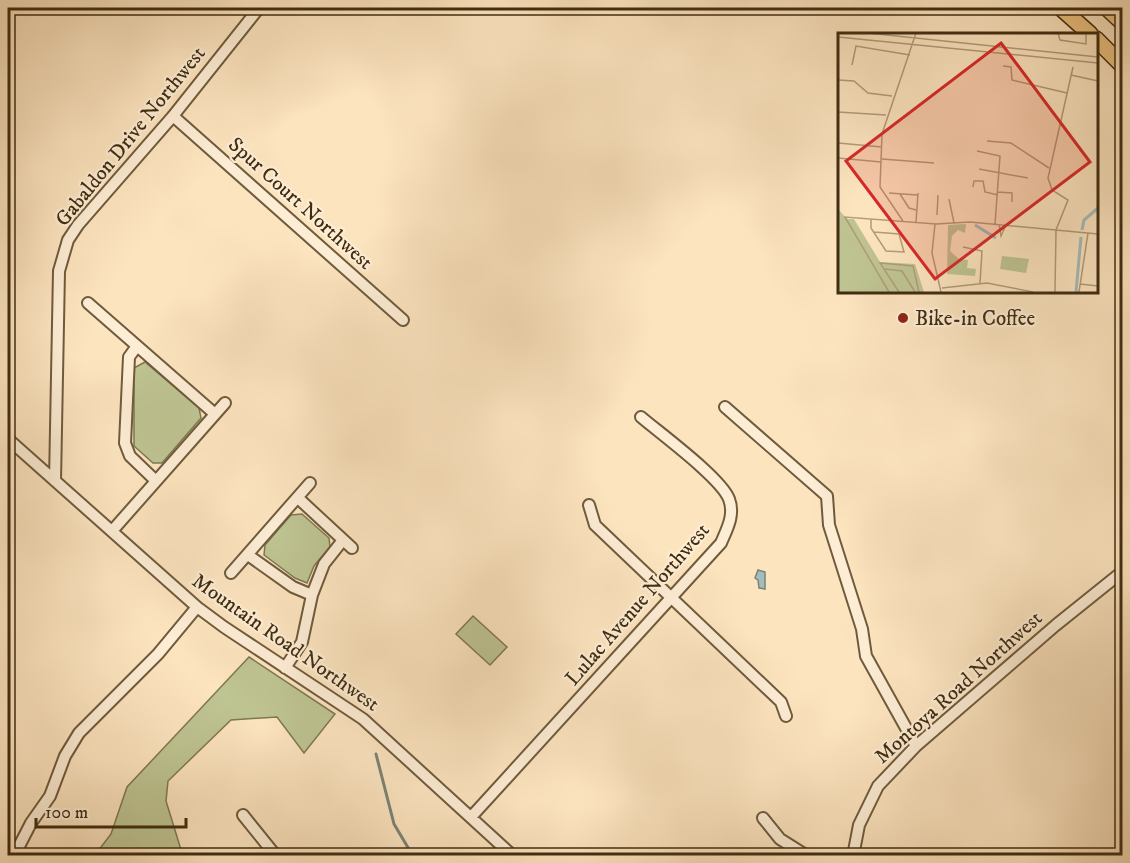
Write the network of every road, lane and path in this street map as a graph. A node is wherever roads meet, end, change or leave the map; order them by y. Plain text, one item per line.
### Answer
1 (259, 8) edge
2 (1061, 8) edge
3 (1107, 8) edge
4 (1122, 22) edge
5 (1089, 33) edge
6 (1097, 41) edge
7 (1122, 64) edge
8 (173, 116) junction
9 (88, 303) dead end
10 (403, 320) dead end
11 (137, 346) junction
12 (225, 403) dead end
13 (725, 407) dead end
14 (215, 414) junction
15 (641, 417) dead end
16 (8, 440) edge
17 (55, 481) junction
18 (156, 481) junction
19 (310, 483) dead end
20 (298, 498) junction
21 (589, 505) dead end
22 (112, 531) junction
23 (343, 540) junction
24 (352, 548) dead end
25 (248, 555) junction
26 (1122, 572) edge
27 (231, 573) dead end
28 (312, 595) junction
29 (672, 598) junction
30 (197, 606) junction
31 (285, 668) junction
32 (786, 716) dead end
33 (916, 746) junction
34 (243, 815) dead end
35 (471, 816) junction
36 (763, 818) dead end
37 (14, 855) edge
38 (276, 855) edge
39 (513, 855) edge
40 (807, 855) edge
41 (853, 855) edge

1 - 8 street, Gabaldon Drive Northwest
2 - 5 highway
3 - 4 highway
6 - 7 highway
8 - 10 street, Spur Court Northwest
8 - 17 street, Gabaldon Drive Northwest
9 - 11 street
11 - 14 street
11 - 18 street
12 - 14 street
13 - 33 street
14 - 18 street
15 - 29 street, Lulac Avenue Northwest
16 - 17 street, Mountain Road Northwest
17 - 22 street, Mountain Road Northwest
18 - 22 street
19 - 20 street
20 - 23 street
20 - 25 street
21 - 29 street
22 - 30 street, Mountain Road Northwest
23 - 24 street
23 - 28 street
25 - 27 street
25 - 28 street
26 - 33 street, Montoya Road Northwest
28 - 31 street
29 - 32 street
29 - 35 street, Lulac Avenue Northwest
30 - 31 street, Mountain Road Northwest
30 - 37 street
31 - 35 street, Mountain Road Northwest
33 - 41 street, Montoya Road Northwest
34 - 38 street
35 - 39 street, Mountain Road Northwest
36 - 40 street

